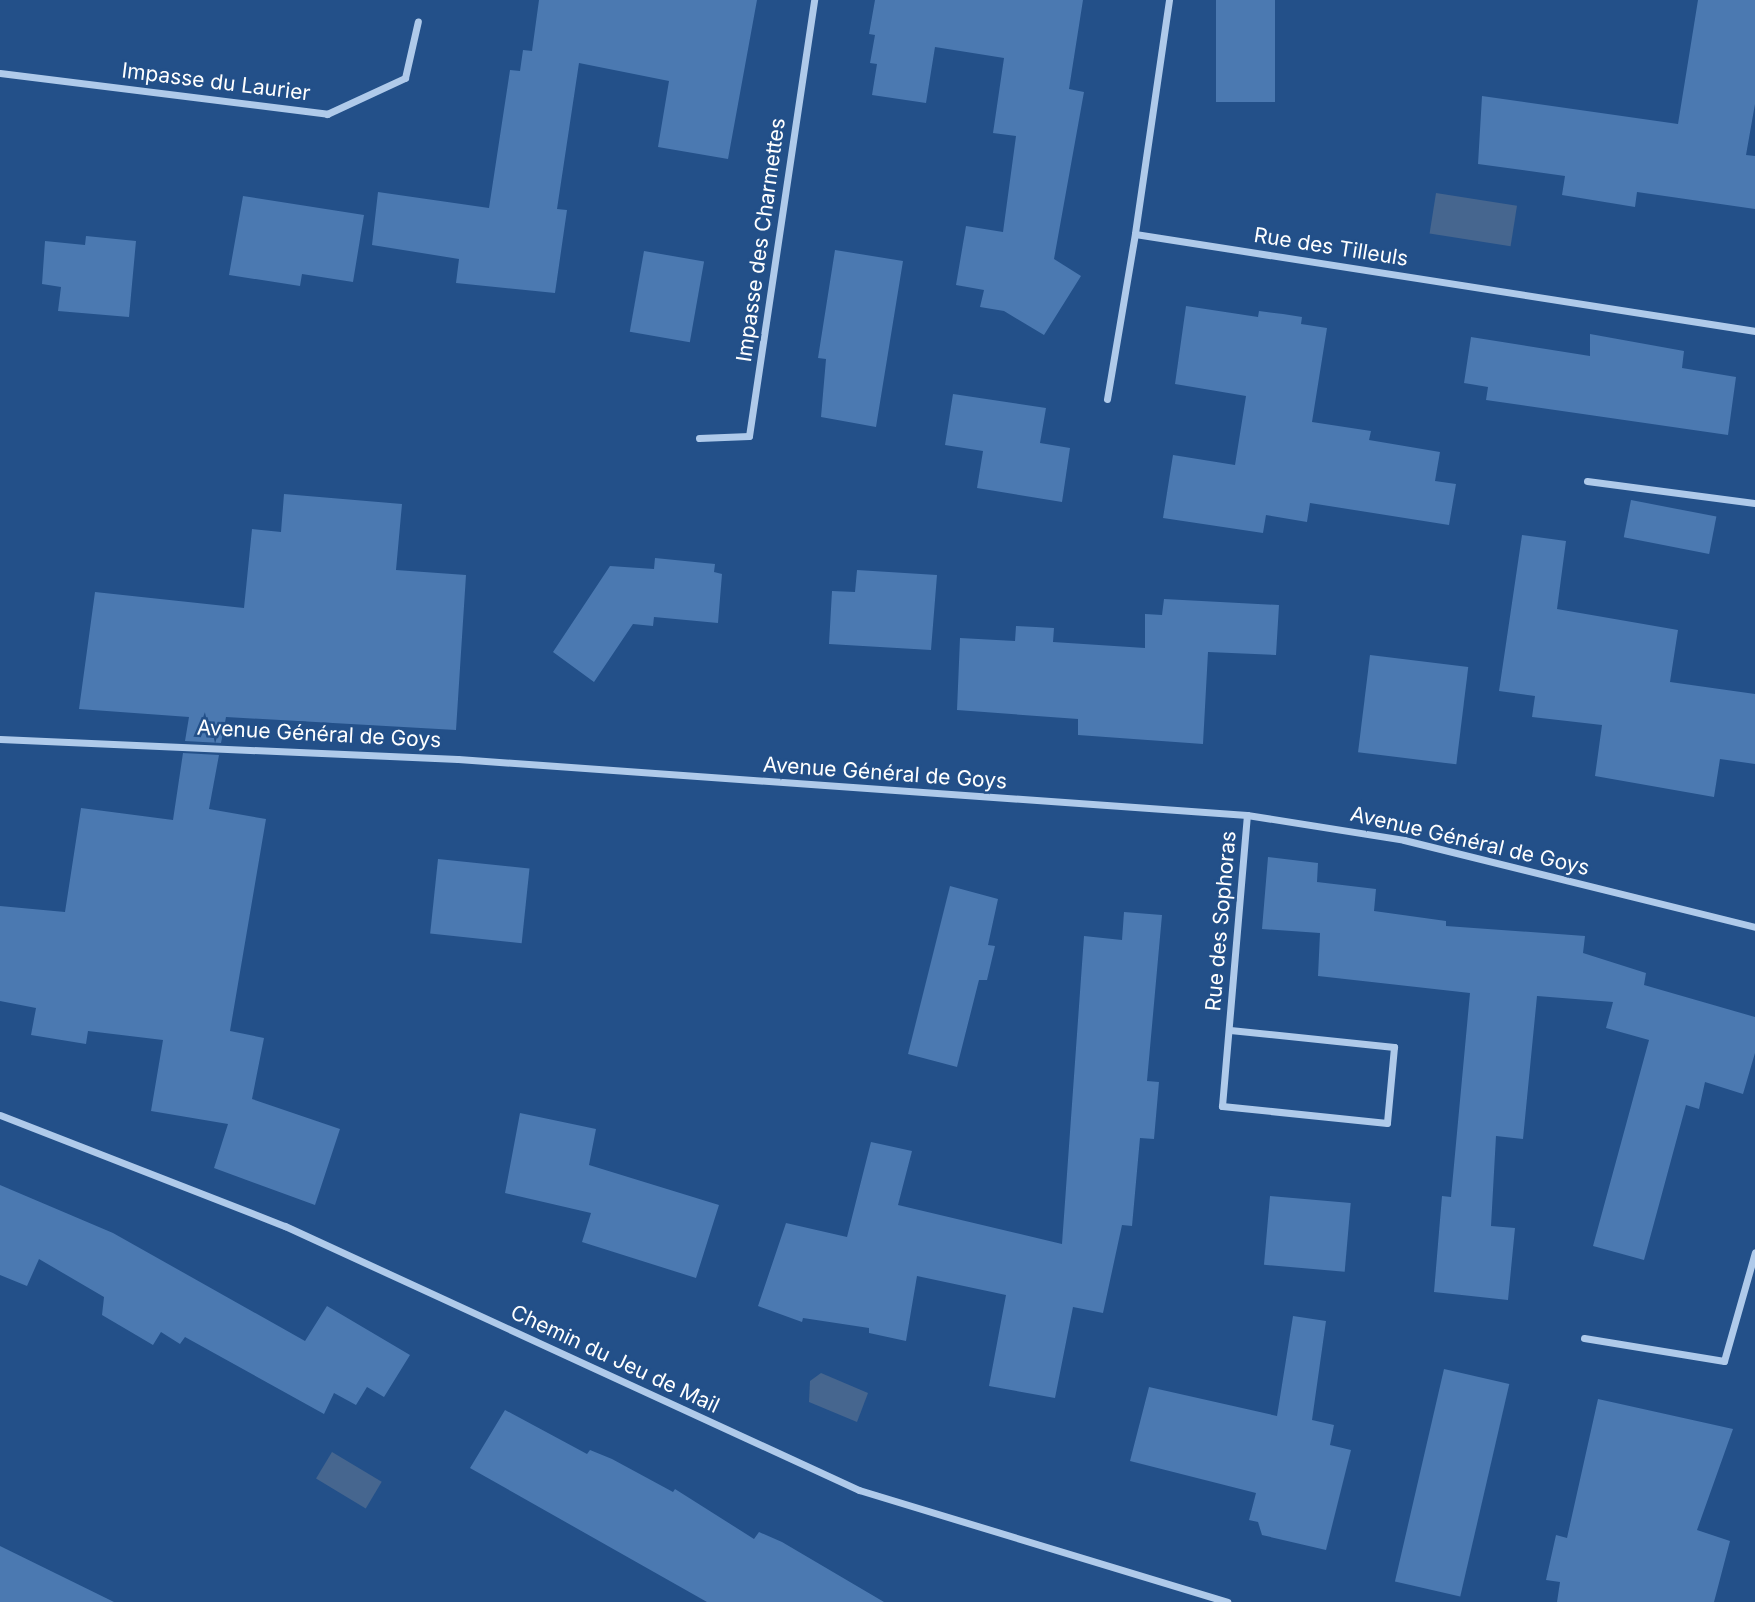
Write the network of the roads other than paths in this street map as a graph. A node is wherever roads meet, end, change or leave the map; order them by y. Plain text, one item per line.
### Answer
1 (814, 0) edge
2 (1169, 0) edge
3 (418, 21) dead end
4 (0, 74) edge
5 (1135, 234) junction
6 (1755, 331) edge
7 (1107, 399) dead end
8 (699, 438) dead end
9 (1587, 481) dead end
10 (1755, 503) edge
11 (0, 739) edge
12 (1247, 815) junction
13 (1755, 927) edge
14 (1230, 1030) junction
15 (0, 1115) edge
16 (1755, 1252) edge
17 (1584, 1338) dead end
18 (1227, 1602) edge

1 - 8 street, Impasse des Charmettes
2 - 5 street
3 - 4 street, Impasse du Laurier
5 - 6 street, Rue des Tilleuls
5 - 7 street
9 - 10 street
11 - 12 street, Avenue Général de Goys
12 - 13 street, Avenue Général de Goys
12 - 14 street, Rue des Sophoras
14 - 14 street, Rue des Sophoras
15 - 18 street, Chemin du Jeu de Mail
16 - 17 street

